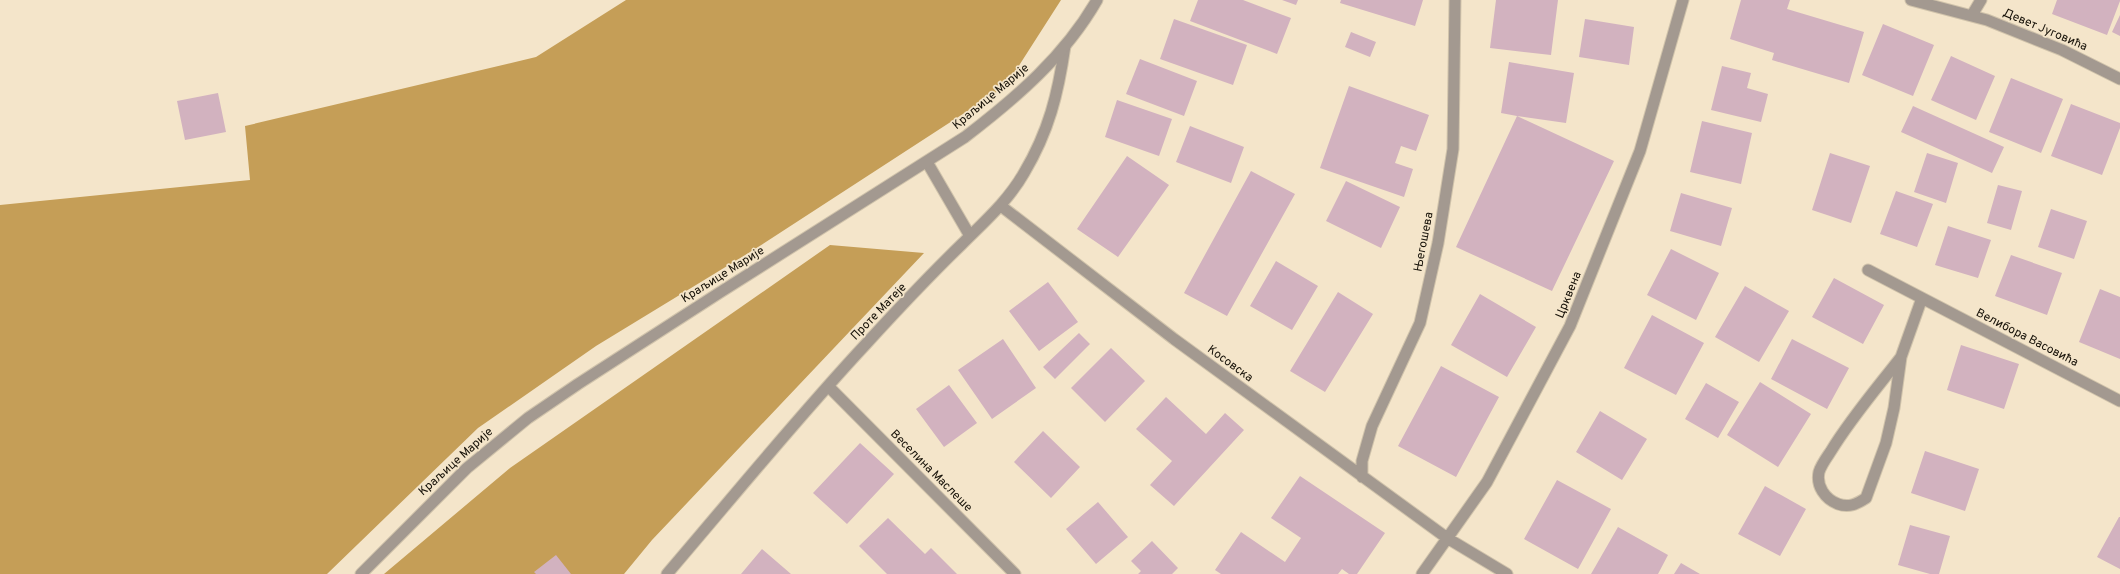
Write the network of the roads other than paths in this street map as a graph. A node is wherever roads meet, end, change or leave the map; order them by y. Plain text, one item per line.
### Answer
1 (1097, 0) edge
2 (1455, 0) edge
3 (1682, 0) edge
4 (1911, 0) edge
5 (1981, 0) edge
6 (1972, 15) junction
7 (1065, 46) junction
8 (2120, 79) edge
9 (927, 162) junction
10 (1001, 206) junction
11 (970, 236) junction
12 (1868, 270) dead end
13 (1922, 298) junction
14 (1901, 357) junction
15 (828, 386) junction
16 (2120, 401) edge
17 (1362, 477) junction
18 (1447, 538) junction
19 (361, 574) edge
20 (667, 574) edge
21 (1015, 574) edge
22 (1422, 574) edge
23 (1507, 574) edge

1 - 7 street, Краљице Марије
2 - 17 street, Његошева
3 - 18 street, Црквена
4 - 6 street, Девет Југовића
5 - 6 street
6 - 8 street, Девет Југовића
7 - 9 street, Краљице Марије
7 - 10 street, Проте Матеје
9 - 11 street
9 - 19 street, Краљице Марије
10 - 11 street, Проте Матеје
10 - 17 street, Косовска
11 - 15 street, Проте Матеје
12 - 13 street, Велибора Васовића
13 - 14 street
13 - 16 street, Велибора Васовића
14 - 14 street
15 - 20 street, Проте Матеје
15 - 21 street, Веселина Маслеше
17 - 18 street, Косовска
18 - 22 street, Црквена
18 - 23 street, Косовска

